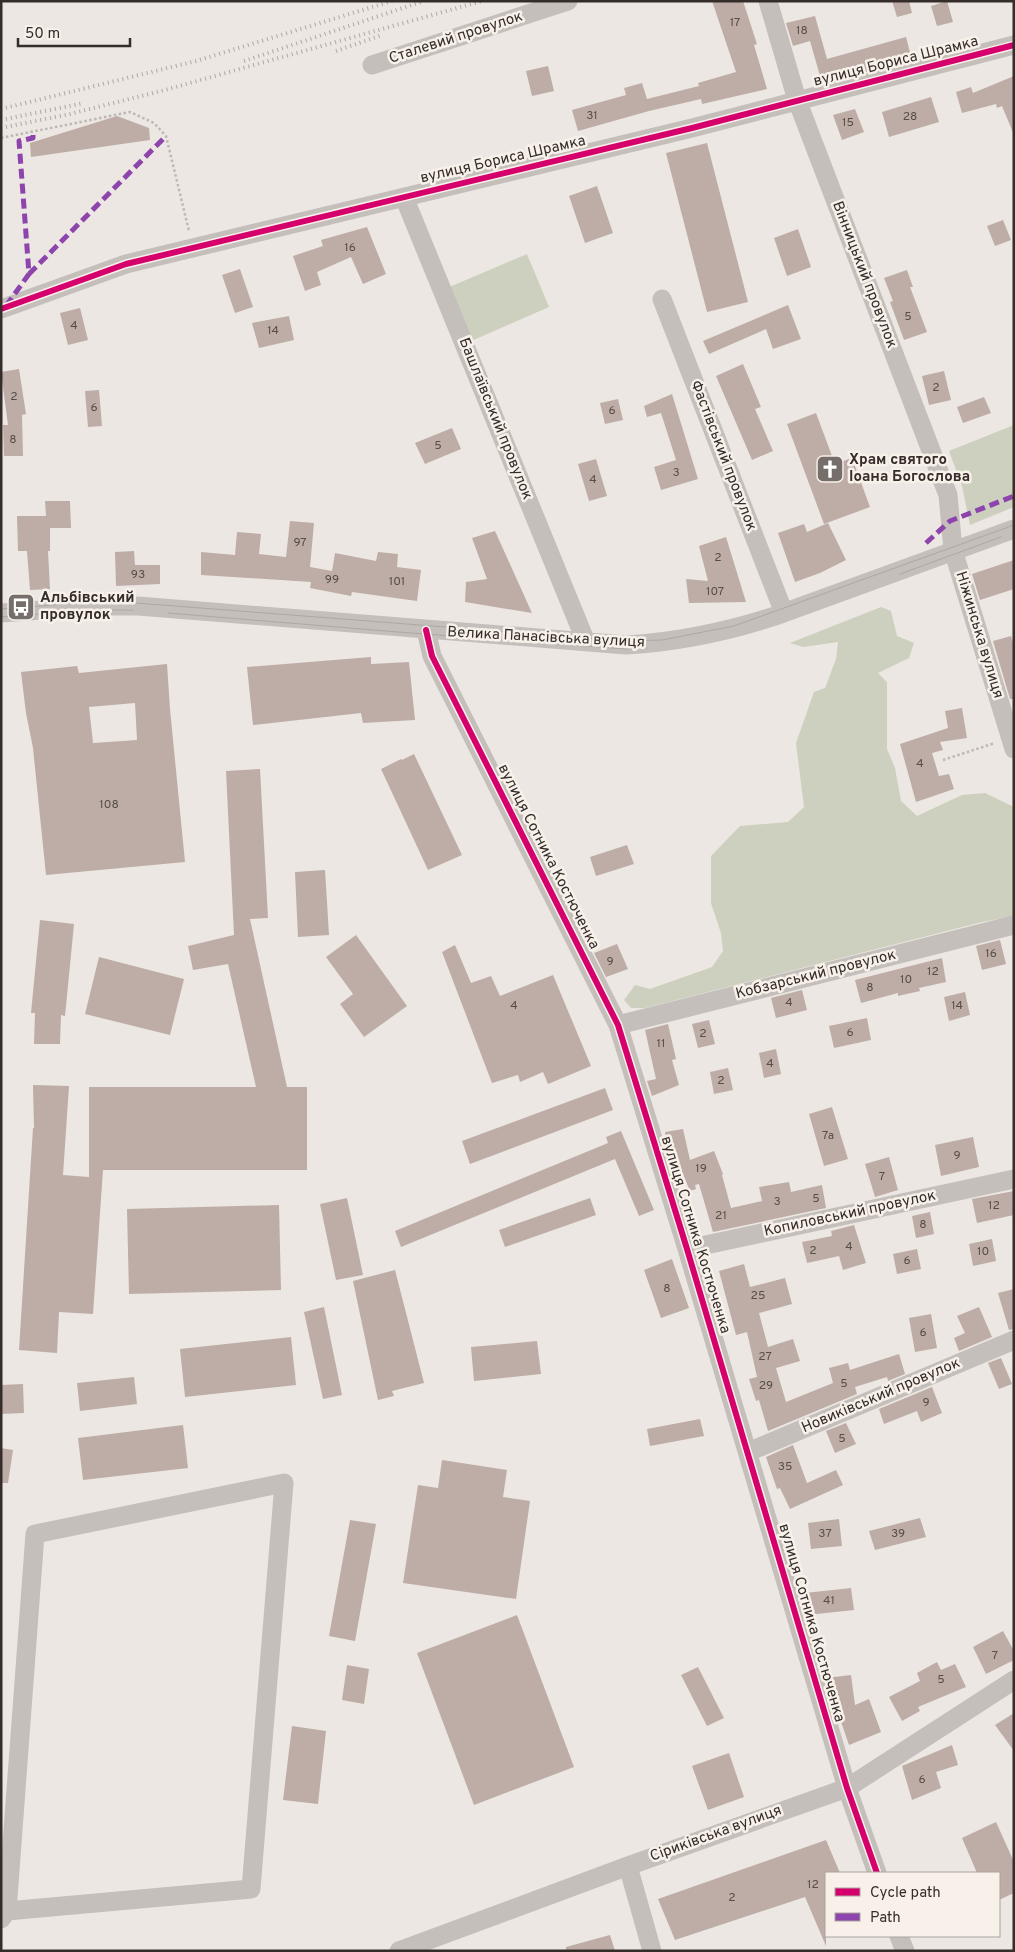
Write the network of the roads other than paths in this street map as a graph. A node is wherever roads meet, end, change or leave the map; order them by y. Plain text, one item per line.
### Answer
1 (568, 1) edge
2 (768, 1) edge
3 (1014, 44) edge
4 (372, 65) dead end
5 (798, 100) junction
6 (404, 197) junction
7 (662, 299) dead end
8 (1, 309) edge
9 (1014, 529) edge
10 (953, 550) junction
11 (1, 613) edge
12 (784, 613) junction
13 (426, 630) junction
14 (586, 642) junction
15 (1012, 743) edge
16 (1014, 925) edge
17 (618, 1025) junction
18 (1014, 1179) edge
19 (687, 1249) junction
20 (1014, 1340) edge
21 (748, 1452) junction
22 (1014, 1680) edge
23 (847, 1788) junction
24 (628, 1866) junction
25 (877, 1872) edge
26 (4, 1915) edge
27 (900, 1937) edge
28 (399, 1951) edge
29 (652, 1951) edge
30 (905, 1951) edge

1 - 4 street, Сталевий провулок
2 - 5 street, Вінницький провулок
3 - 5 street, вулиця Бориса Шрамка
5 - 6 street, вулиця Бориса Шрамка
5 - 10 street, Вінницький провулок
6 - 8 street, вулиця Бориса Шрамка
6 - 14 street, Башлаївський провулок
7 - 12 street, Фастівський провулок
9 - 10 street, Велика Панасівська вулиця
10 - 12 street, Велика Панасівська вулиця
10 - 15 street, Ніжинська вулиця
11 - 13 street, Велика Панасівська вулиця
12 - 14 street, Велика Панасівська вулиця
13 - 14 street, Велика Панасівська вулиця
13 - 17 street, вулиця Сотника Костюченка
16 - 17 street, Кобзарський провулок
17 - 19 street, вулиця Сотника Костюченка
18 - 19 street, Копиловський провулок
19 - 21 street, вулиця Сотника Костюченка
20 - 21 street, Новиківський провулок
21 - 23 street, вулиця Сотника Костюченка
22 - 23 street, Сіриківська вулиця
23 - 24 street, Сіриківська вулиця
23 - 25 street, вулиця Сотника Костюченка
24 - 28 street, Сіриківська вулиця
24 - 29 street
26 - 26 street
27 - 30 street

